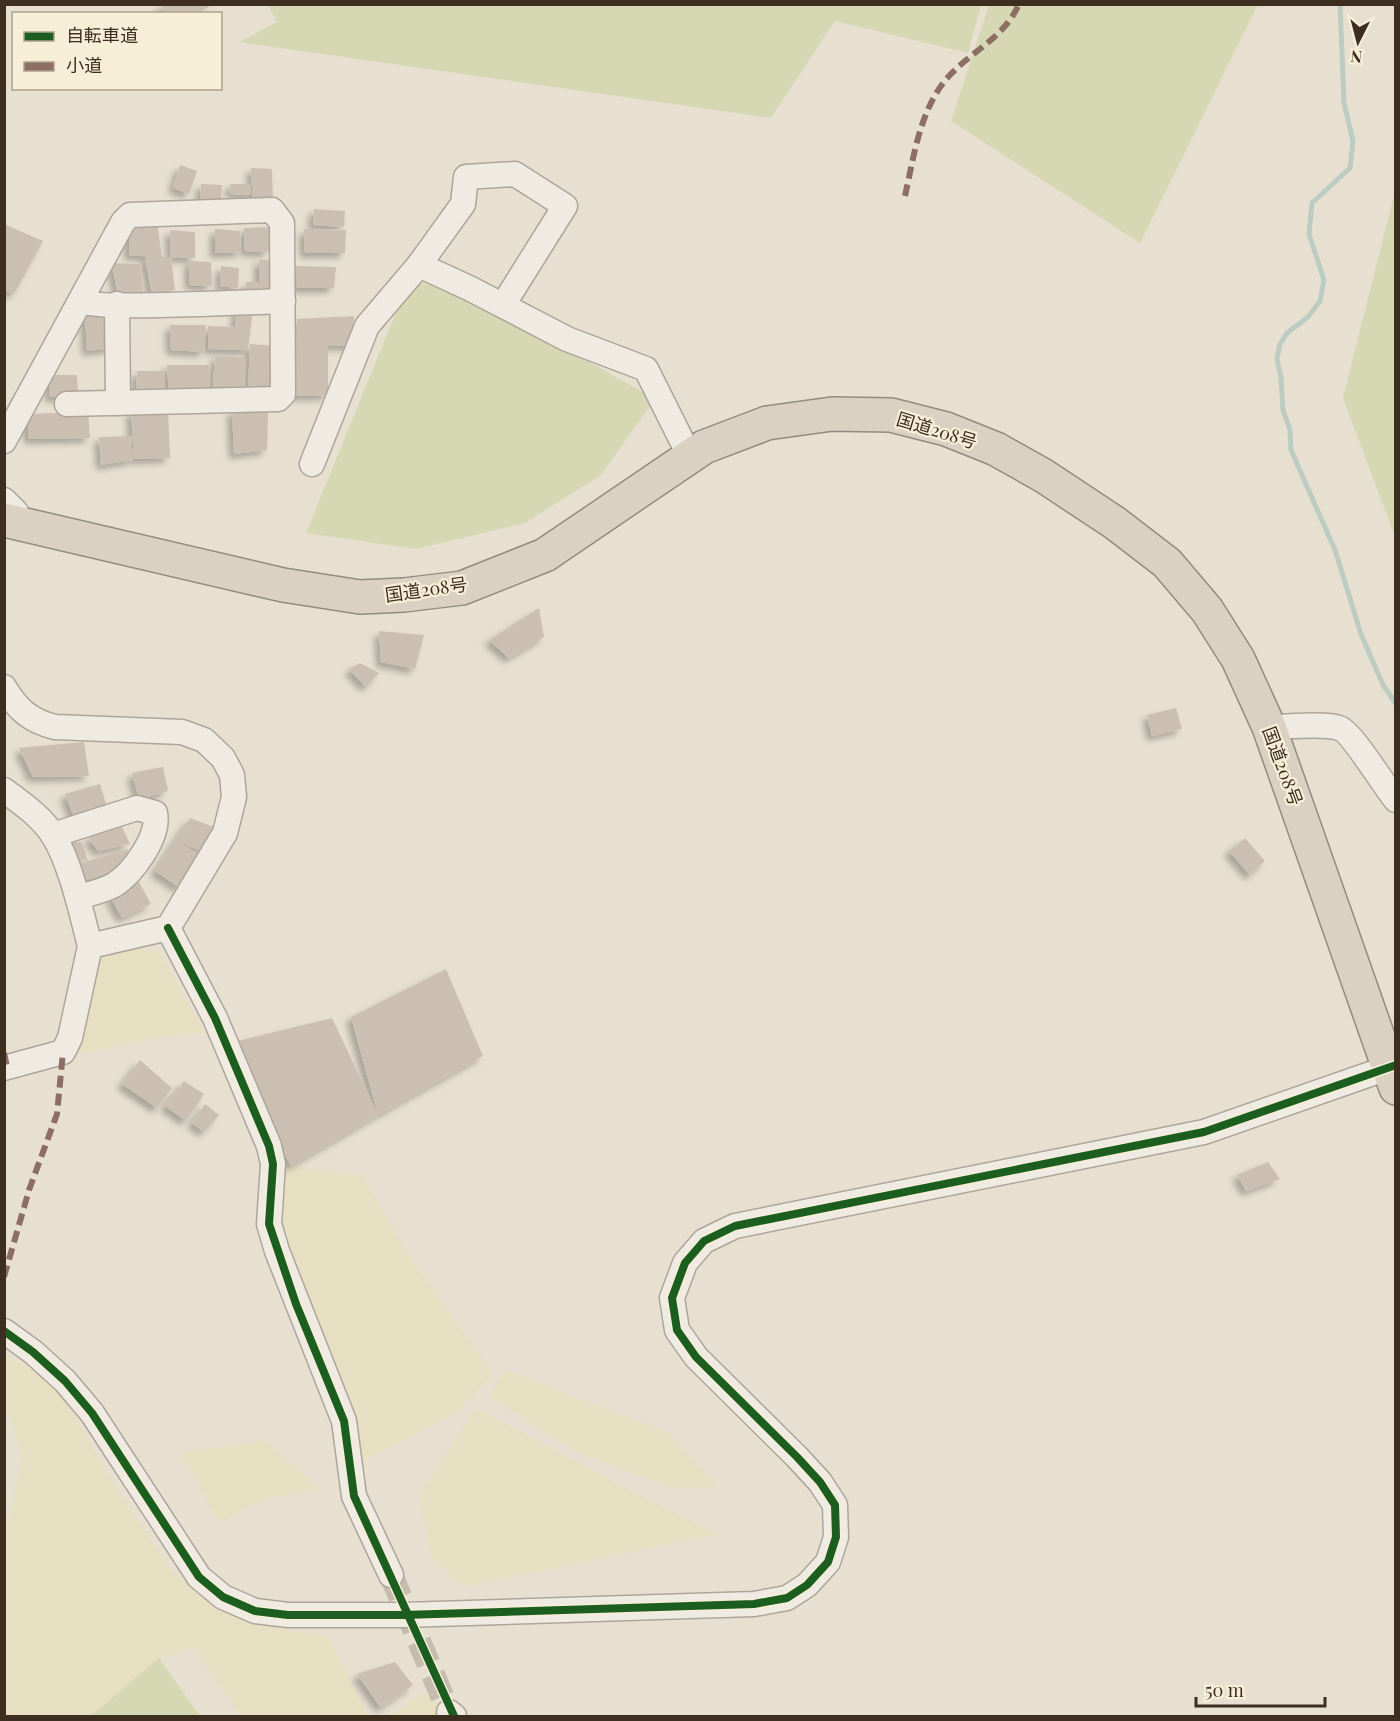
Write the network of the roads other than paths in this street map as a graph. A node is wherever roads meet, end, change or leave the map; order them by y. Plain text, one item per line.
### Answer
1 (418, 265) junction
2 (81, 301) junction
3 (283, 301) junction
4 (117, 304) junction
5 (503, 306) junction
6 (118, 403) junction
7 (67, 404) dead end
8 (4, 441) edge
9 (690, 457) junction
10 (312, 464) dead end
11 (8, 514) edge
12 (4, 687) edge
13 (1269, 727) junction
14 (4, 790) edge
15 (1395, 800) edge
16 (53, 835) junction
17 (78, 897) junction
18 (168, 928) junction
19 (90, 946) junction
20 (4, 1068) edge
21 (1393, 1073) edge
22 (4, 1331) edge
23 (391, 1575) tunnel mouth

1 - 5 street
1 - 5 street
1 - 10 street
2 - 3 street
2 - 4 street
2 - 8 street
3 - 4 street
3 - 6 street
4 - 6 street
5 - 9 street
6 - 7 street
9 - 11 highway, 国道208号
9 - 13 highway, 国道208号
12 - 18 street
13 - 15 street
13 - 21 highway, 国道208号
14 - 16 street
16 - 17 street
16 - 17 street
17 - 19 street
18 - 19 street
18 - 23 street
19 - 20 street
21 - 22 street

